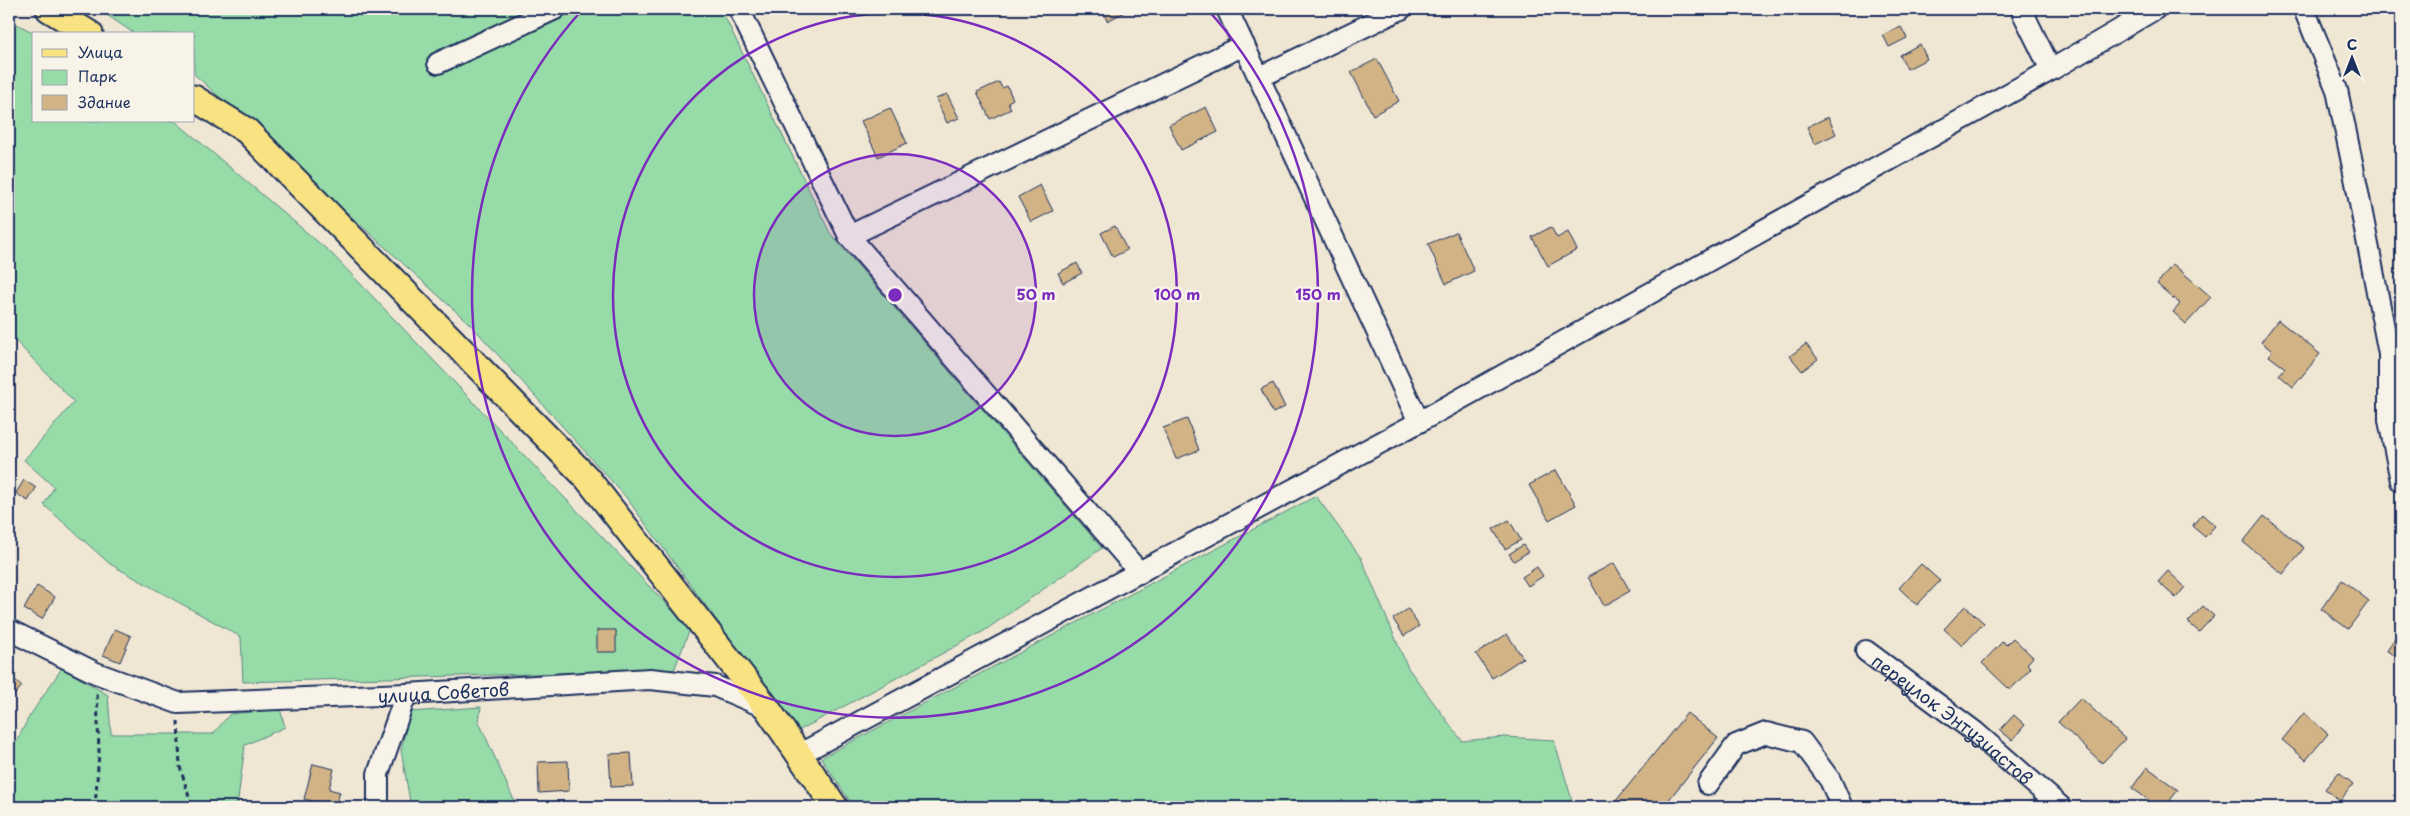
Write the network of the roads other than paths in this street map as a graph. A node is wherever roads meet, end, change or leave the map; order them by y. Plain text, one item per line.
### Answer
1 (49, 9) edge
2 (555, 9) edge
3 (739, 9) edge
4 (1227, 9) edge
5 (1401, 9) edge
6 (2021, 9) edge
7 (2155, 9) edge
8 (2304, 9) edge
9 (87, 32) edge
10 (1244, 45) junction
11 (438, 63) dead end
12 (2051, 70) junction
13 (1260, 77) junction
14 (195, 99) edge
15 (850, 236) junction
16 (1419, 422) junction
17 (2401, 481) edge
18 (1140, 573) junction
19 (9, 630) edge
20 (1866, 651) dead end
21 (406, 694) junction
22 (767, 708) junction
23 (798, 755) junction
24 (1708, 784) dead end
25 (378, 807) edge
26 (835, 807) edge
27 (1842, 807) edge
28 (2061, 807) edge

1 - 9 main road
2 - 11 street
3 - 15 street
4 - 10 street
5 - 13 street
6 - 12 street
7 - 12 street
8 - 17 street
10 - 13 street
10 - 15 street
12 - 16 street
13 - 16 street
14 - 22 main road
15 - 18 street
16 - 18 street
18 - 23 street
19 - 21 street, улица Советов
20 - 28 street, переулок Энтузиастов
21 - 22 street, улица Советов
21 - 25 street
22 - 23 main road
23 - 26 main road
24 - 27 street

